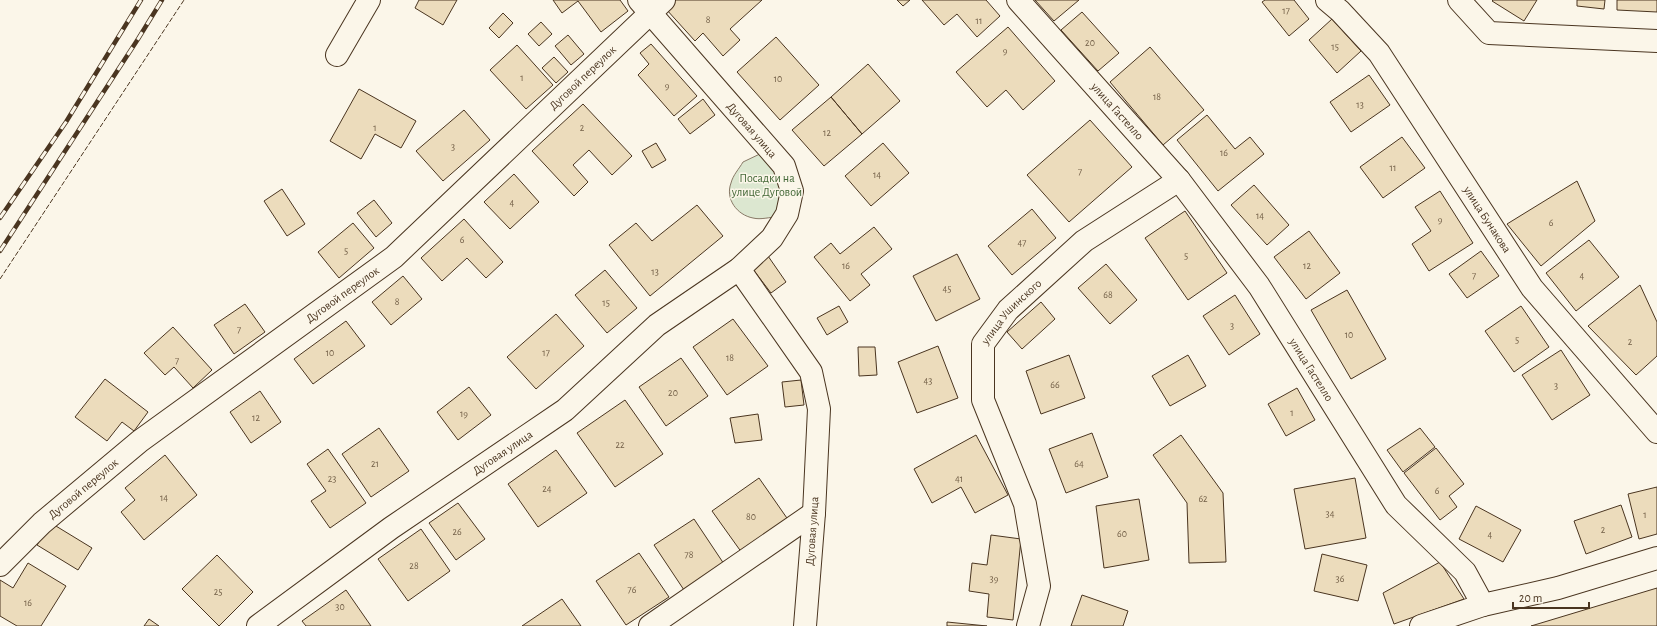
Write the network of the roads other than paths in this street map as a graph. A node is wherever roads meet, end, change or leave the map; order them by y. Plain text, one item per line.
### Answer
1 (369, 0) edge
2 (1018, 0) edge
3 (1327, 0) edge
4 (1459, 0) edge
5 (651, 4) edge
6 (1657, 41) edge
7 (338, 55) dead end
8 (1180, 180) junction
9 (739, 269) junction
10 (1657, 432) edge
11 (814, 513) junction
12 (1657, 558) edge
13 (0, 565) edge
14 (1483, 605) junction
15 (258, 626) edge
16 (650, 626) edge
17 (805, 626) edge
18 (1028, 626) edge
19 (1421, 626) edge

1 - 7 street
2 - 8 street, улица Гастелло
3 - 10 street, улица Бунакова
4 - 6 street
5 - 9 street, Дуговая улица
5 - 13 street, Дуговой переулок
8 - 14 street, улица Гастелло
8 - 18 street, улица Ушинского
9 - 11 street, Дуговая улица
9 - 15 street, Дуговая улица
11 - 16 street
11 - 17 street, Дуговая улица
12 - 14 street
14 - 19 street

